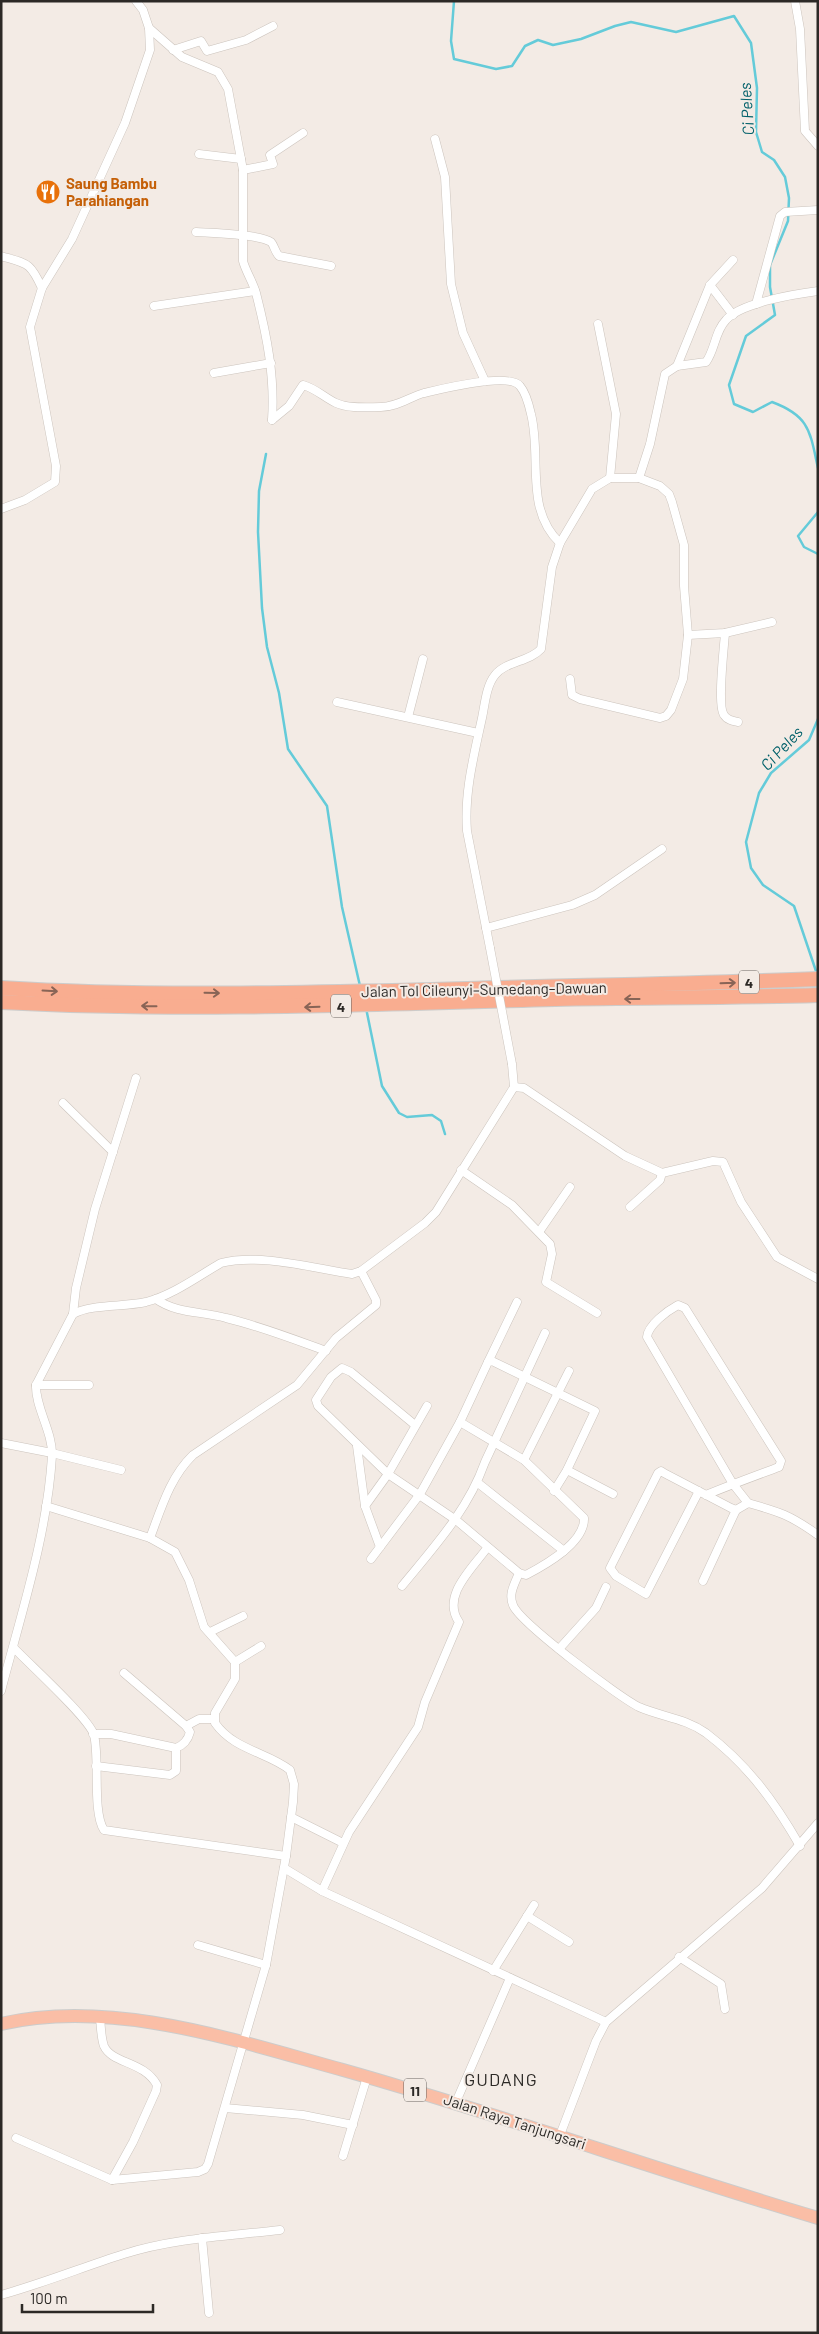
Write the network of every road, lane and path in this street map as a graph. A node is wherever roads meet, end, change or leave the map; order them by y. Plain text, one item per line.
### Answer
1 (136, 1) edge
2 (795, 1) edge
3 (273, 26) dead end
4 (149, 28) junction
5 (173, 50) junction
6 (303, 133) dead end
7 (435, 140) dead end
8 (818, 146) edge
9 (200, 154) dead end
10 (241, 159) junction
11 (243, 170) junction
12 (818, 210) edge
13 (196, 232) dead end
14 (244, 236) junction
15 (1, 256) edge
16 (733, 260) dead end
17 (331, 266) dead end
18 (710, 286) junction
19 (42, 288) junction
20 (255, 291) junction
21 (818, 291) edge
22 (756, 304) junction
23 (154, 306) dead end
24 (732, 314) junction
25 (598, 324) dead end
26 (271, 363) junction
27 (678, 366) junction
28 (214, 373) dead end
29 (485, 381) junction
30 (610, 478) junction
31 (639, 478) junction
32 (1, 509) edge
33 (560, 543) junction
34 (772, 622) dead end
35 (725, 633) junction
36 (688, 635) junction
37 (423, 659) dead end
38 (570, 679) dead end
39 (336, 702) dead end
40 (408, 717) junction
41 (738, 722) dead end
42 (478, 733) junction
43 (662, 849) dead end
44 (486, 928) junction
45 (818, 979) edge
46 (1, 988) edge
47 (818, 995) edge
48 (1, 1002) edge
49 (136, 1078) dead end
50 (514, 1087) junction
51 (63, 1102) dead end
52 (113, 1152) junction
53 (461, 1170) junction
54 (662, 1173) junction
55 (570, 1187) dead end
56 (630, 1207) dead end
57 (539, 1232) junction
58 (361, 1272) junction
59 (818, 1279) edge
60 (156, 1299) junction
61 (517, 1302) dead end
62 (597, 1313) dead end
63 (73, 1314) junction
64 (545, 1333) dead end
65 (326, 1351) junction
66 (488, 1362) junction
67 (569, 1371) dead end
68 (524, 1378) junction
69 (36, 1385) junction
70 (89, 1385) dead end
71 (558, 1394) junction
72 (428, 1406) dead end
73 (460, 1422) junction
74 (415, 1425) junction
75 (494, 1442) junction
76 (1, 1443) edge
77 (357, 1446) junction
78 (52, 1452) junction
79 (524, 1460) junction
80 (122, 1470) dead end
81 (567, 1470) junction
82 (388, 1474) junction
83 (478, 1483) junction
84 (732, 1484) junction
85 (554, 1491) junction
86 (698, 1491) junction
87 (420, 1494) junction
88 (613, 1494) dead end
89 (706, 1495) junction
90 (748, 1503) junction
91 (46, 1506) junction
92 (365, 1506) junction
93 (736, 1510) junction
94 (456, 1520) junction
95 (818, 1535) edge
96 (150, 1538) junction
97 (380, 1547) junction
98 (487, 1548) junction
99 (564, 1551) junction
100 (371, 1559) dead end
101 (519, 1573) junction
102 (703, 1581) dead end
103 (402, 1586) dead end
104 (606, 1587) dead end
105 (243, 1616) dead end
106 (210, 1632) junction
107 (261, 1646) dead end
108 (14, 1648) junction
109 (559, 1649) junction
110 (235, 1662) junction
111 (124, 1673) dead end
112 (1, 1691) edge
113 (214, 1719) junction
114 (186, 1726) junction
115 (93, 1734) junction
116 (176, 1748) junction
117 (96, 1766) junction
118 (291, 1817) junction
119 (818, 1823) edge
120 (344, 1843) junction
121 (800, 1846) junction
122 (286, 1856) junction
123 (284, 1868) junction
124 (322, 1890) junction
125 (534, 1905) dead end
126 (527, 1916) junction
127 (569, 1942) dead end
128 (198, 1945) dead end
129 (679, 1957) junction
130 (266, 1965) junction
131 (493, 1970) junction
132 (510, 1978) junction
133 (725, 2009) dead end
134 (100, 2018) junction
135 (606, 2022) junction
136 (1, 2024) edge
137 (242, 2042) junction
138 (368, 2077) junction
139 (456, 2102) junction
140 (225, 2108) junction
141 (353, 2125) junction
142 (560, 2135) junction
143 (16, 2138) dead end
144 (343, 2156) dead end
145 (112, 2180) junction
146 (818, 2218) edge
147 (280, 2230) dead end
148 (202, 2238) junction
149 (1, 2295) edge
150 (209, 2313) dead end

1 - 4 street
2 - 8 street
3 - 5 street
4 - 5 street
4 - 19 street
5 - 10 street
6 - 11 street
7 - 29 street
9 - 10 street
10 - 11 street
11 - 14 street
12 - 22 street
13 - 14 street
14 - 17 street
14 - 20 street
15 - 19 street
16 - 18 street
18 - 24 street
18 - 27 street
19 - 32 street
20 - 23 street
20 - 26 street
21 - 22 street
22 - 24 street
24 - 27 street
25 - 30 street
26 - 28 street
26 - 29 street
27 - 31 street
29 - 33 street
30 - 31 street
30 - 33 street
31 - 36 street
33 - 42 street
34 - 35 street
35 - 36 street
35 - 41 street
36 - 38 street
37 - 40 street
39 - 40 street
40 - 42 street
42 - 44 street
43 - 44 street
44 - 50 street, bridge
46 -> 45 highway, Jalan Tol Cileunyi–Sumedang–Dawuan / 4
47 -> 48 highway, Jalan Tol Cileunyi–Sumedang–Dawuan / 4
49 - 52 street
50 - 53 street
50 - 54 street
51 - 52 street
52 - 63 street
53 - 57 street
53 - 58 street
54 - 56 street
54 - 59 street
55 - 57 street
57 - 62 street
58 - 60 street
58 - 65 street
60 - 63 street
60 - 65 street
61 - 66 street
63 - 69 street
64 - 68 street
65 - 96 street
66 - 68 street
66 - 73 street
67 - 71 street
68 - 71 street
68 - 75 street
69 - 70 street
69 - 78 street
71 - 79 street
71 - 81 street
72 - 74 street
73 - 75 street
73 - 87 street
74 - 77 street
74 - 82 street
75 - 79 street
75 - 83 street
76 - 78 street
77 - 82 street
77 - 92 street
78 - 80 street
78 - 91 street
79 - 85 street
81 - 85 street
81 - 88 street
82 - 87 street
82 - 92 street
83 - 94 street
83 - 99 street
84 - 84 street
84 - 89 street
84 - 90 street
85 - 99 street
86 - 86 street
86 - 89 street
87 - 94 street
87 - 97 street
89 - 93 street
90 - 93 street
90 - 95 street
91 - 96 street
91 - 108 street
92 - 97 street
93 - 102 street
94 - 98 street
94 - 103 street
96 - 106 street
97 - 100 street
98 - 101 street
98 - 120 street
99 - 101 street
101 - 109 street
104 - 109 street
105 - 106 street
106 - 110 street
107 - 110 street
108 - 112 street
108 - 115 street
109 - 121 street
110 - 113 street
111 - 114 street
113 - 114 street
113 - 118 street
114 - 116 street
115 - 116 street
115 - 117 street
116 - 117 street
117 - 122 street
118 - 120 street
118 - 122 street
119 - 121 street
120 - 124 street
121 - 129 street
122 - 123 street
123 - 124 street
123 - 130 street
124 - 131 street
125 - 126 street
126 - 127 street
126 - 131 street
128 - 130 street
129 - 133 street
129 - 135 street
130 - 137 street
131 - 132 street
132 - 135 street
132 - 139 street
134 - 136 highway, Jalan Raya Tanjungsari / 11
134 - 137 highway, Jalan Raya Tanjungsari / 11
134 - 145 street
135 - 142 street
137 - 138 highway, Jalan Raya Tanjungsari / 11
137 - 140 street
138 - 139 highway, Jalan Raya Tanjungsari / 11
138 - 141 street
139 - 142 highway, Jalan Raya Tanjungsari / 11
140 - 141 street
140 - 145 street
141 - 144 street
142 - 146 highway, Jalan Raya Tanjungsari / 11
143 - 145 street
147 - 148 street
148 - 149 street
148 - 150 street

